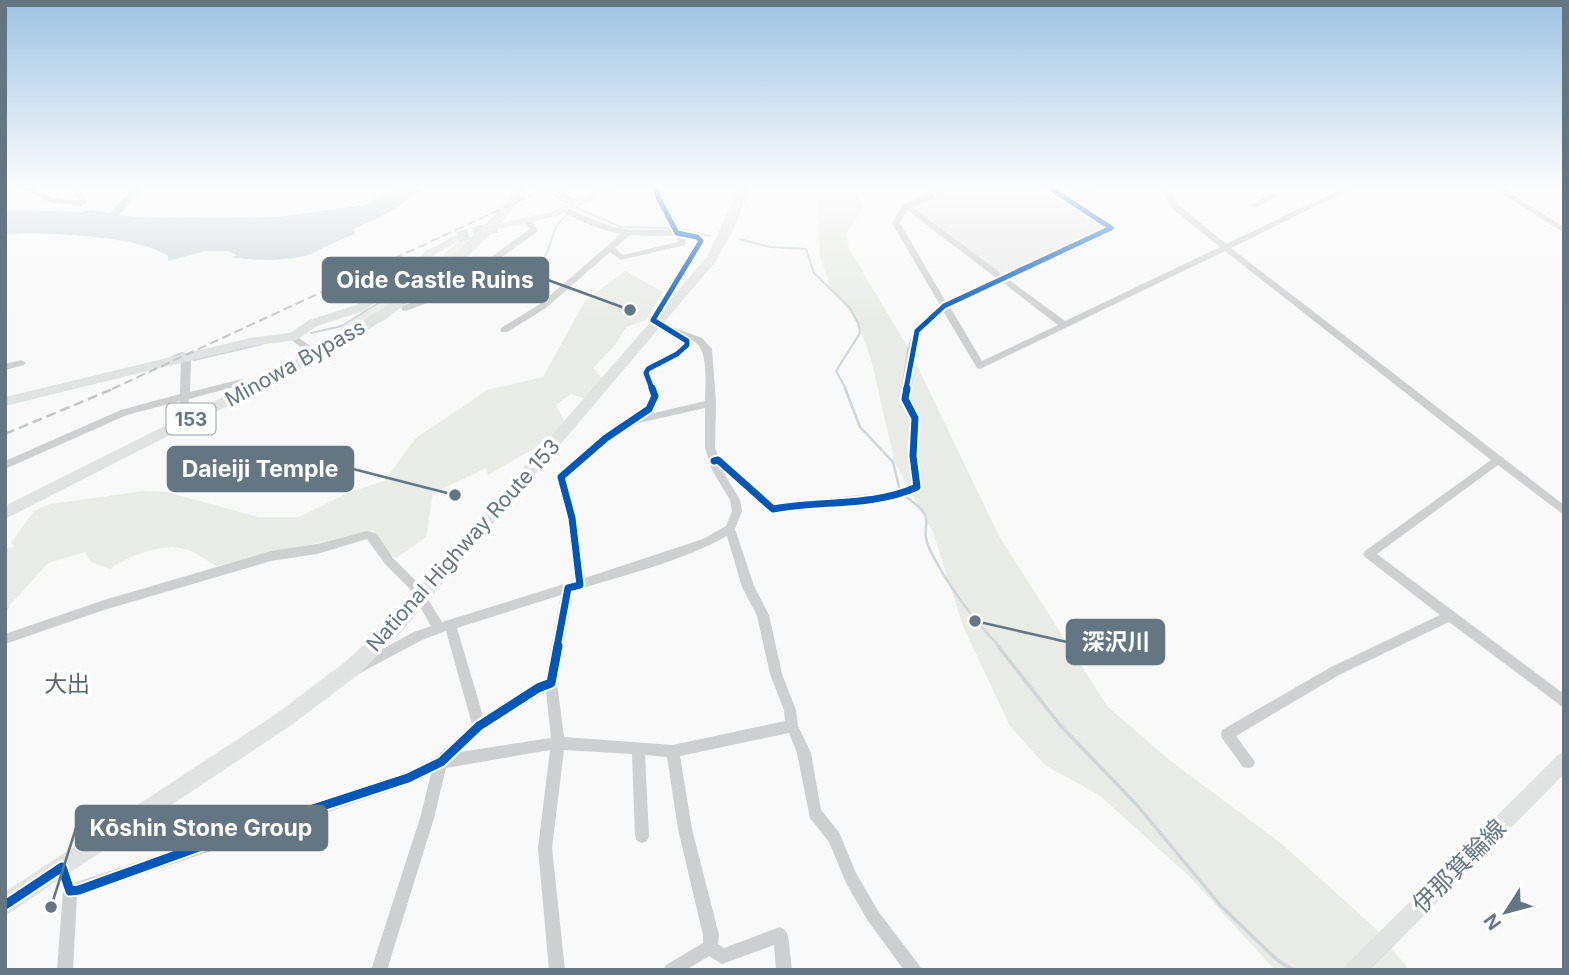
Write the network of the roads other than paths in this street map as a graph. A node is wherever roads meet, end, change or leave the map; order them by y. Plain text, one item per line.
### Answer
1 (490, 232) edge
2 (532, 232) edge
3 (624, 232) edge
4 (725, 232) edge
5 (900, 232) edge
6 (942, 232) edge
7 (1103, 232) edge
8 (1206, 232) edge
9 (1260, 232) edge
10 (627, 233) junction
11 (679, 234) junction
12 (458, 237) tunnel mouth
13 (610, 248) junction
14 (1226, 248) junction
15 (1003, 277) junction
16 (944, 306) junction
17 (405, 308) dead end
18 (656, 324) junction
19 (1065, 326) junction
20 (504, 330) dead end
21 (293, 337) junction
22 (314, 352) junction
23 (187, 360) junction
24 (21, 363) dead end
25 (5, 367) edge
26 (242, 382) dead end
27 (183, 395) junction
28 (5, 401) edge
29 (710, 402) junction
30 (184, 416) junction
31 (1498, 460) junction
32 (714, 461) junction
33 (5, 465) edge
34 (5, 507) edge
35 (1564, 511) edge
36 (5, 513) edge
37 (730, 529) junction
38 (574, 586) junction
39 (421, 600) junction
40 (1451, 615) junction
41 (445, 626) junction
42 (5, 639) edge
43 (352, 668) junction
44 (551, 683) junction
45 (1564, 702) edge
46 (480, 726) junction
47 (792, 726) junction
48 (558, 744) junction
49 (638, 749) junction
50 (673, 751) junction
51 (1564, 761) edge
52 (441, 762) junction
53 (1248, 762) dead end
54 (642, 835) dead end
55 (62, 867) junction
56 (70, 891) junction
57 (5, 905) edge
58 (710, 947) junction
59 (1358, 967) edge
60 (65, 970) edge
61 (379, 970) edge
62 (557, 970) edge
63 (671, 970) edge
64 (784, 970) edge
65 (914, 970) edge

1 - 22 highway, Minowa Bypass / 153
2 - 17 street
3 - 10 street
4 - 18 highway, National Highway Route 153
5 - 16 street
6 - 15 street
7 - 15 street
8 - 14 street
9 - 14 street
10 - 11 street
10 - 13 street
11 - 13 street
11 - 18 street
12 - 21 main road
13 - 20 street
14 - 19 street
14 - 31 street
15 - 16 street
15 - 19 street
16 - 19 street
16 - 32 street
18 - 29 street
18 - 39 highway, National Highway Route 153
21 - 22 street
21 - 23 main road
22 - 30 highway, Minowa Bypass / 153
22 - 36 highway, Minowa Bypass / 153
23 - 27 street
23 - 28 main road
24 - 25 street
26 - 27 street
27 - 30 street
27 - 33 street
29 - 32 street
29 - 38 street
30 - 34 highway, Minowa Bypass / 153
31 - 35 street
31 - 40 street
32 - 37 street
37 - 38 street
37 - 47 street
38 - 41 street
38 - 44 street
39 - 41 street
39 - 42 street
39 - 43 highway, National Highway Route 153
40 - 45 street
40 - 53 street
41 - 43 street
41 - 46 street
43 - 55 highway, National Highway Route 153
44 - 46 street
44 - 48 street
46 - 52 street
47 - 50 street
47 - 65 street
48 - 49 street
48 - 52 street
48 - 62 street
49 - 50 street
49 - 54 street
50 - 58 street
51 - 59 main road, 伊那箕輪線
52 - 56 street
52 - 61 street
55 - 56 street
55 - 57 highway, National Highway Route 153
56 - 60 street
58 - 63 street
58 - 64 street

